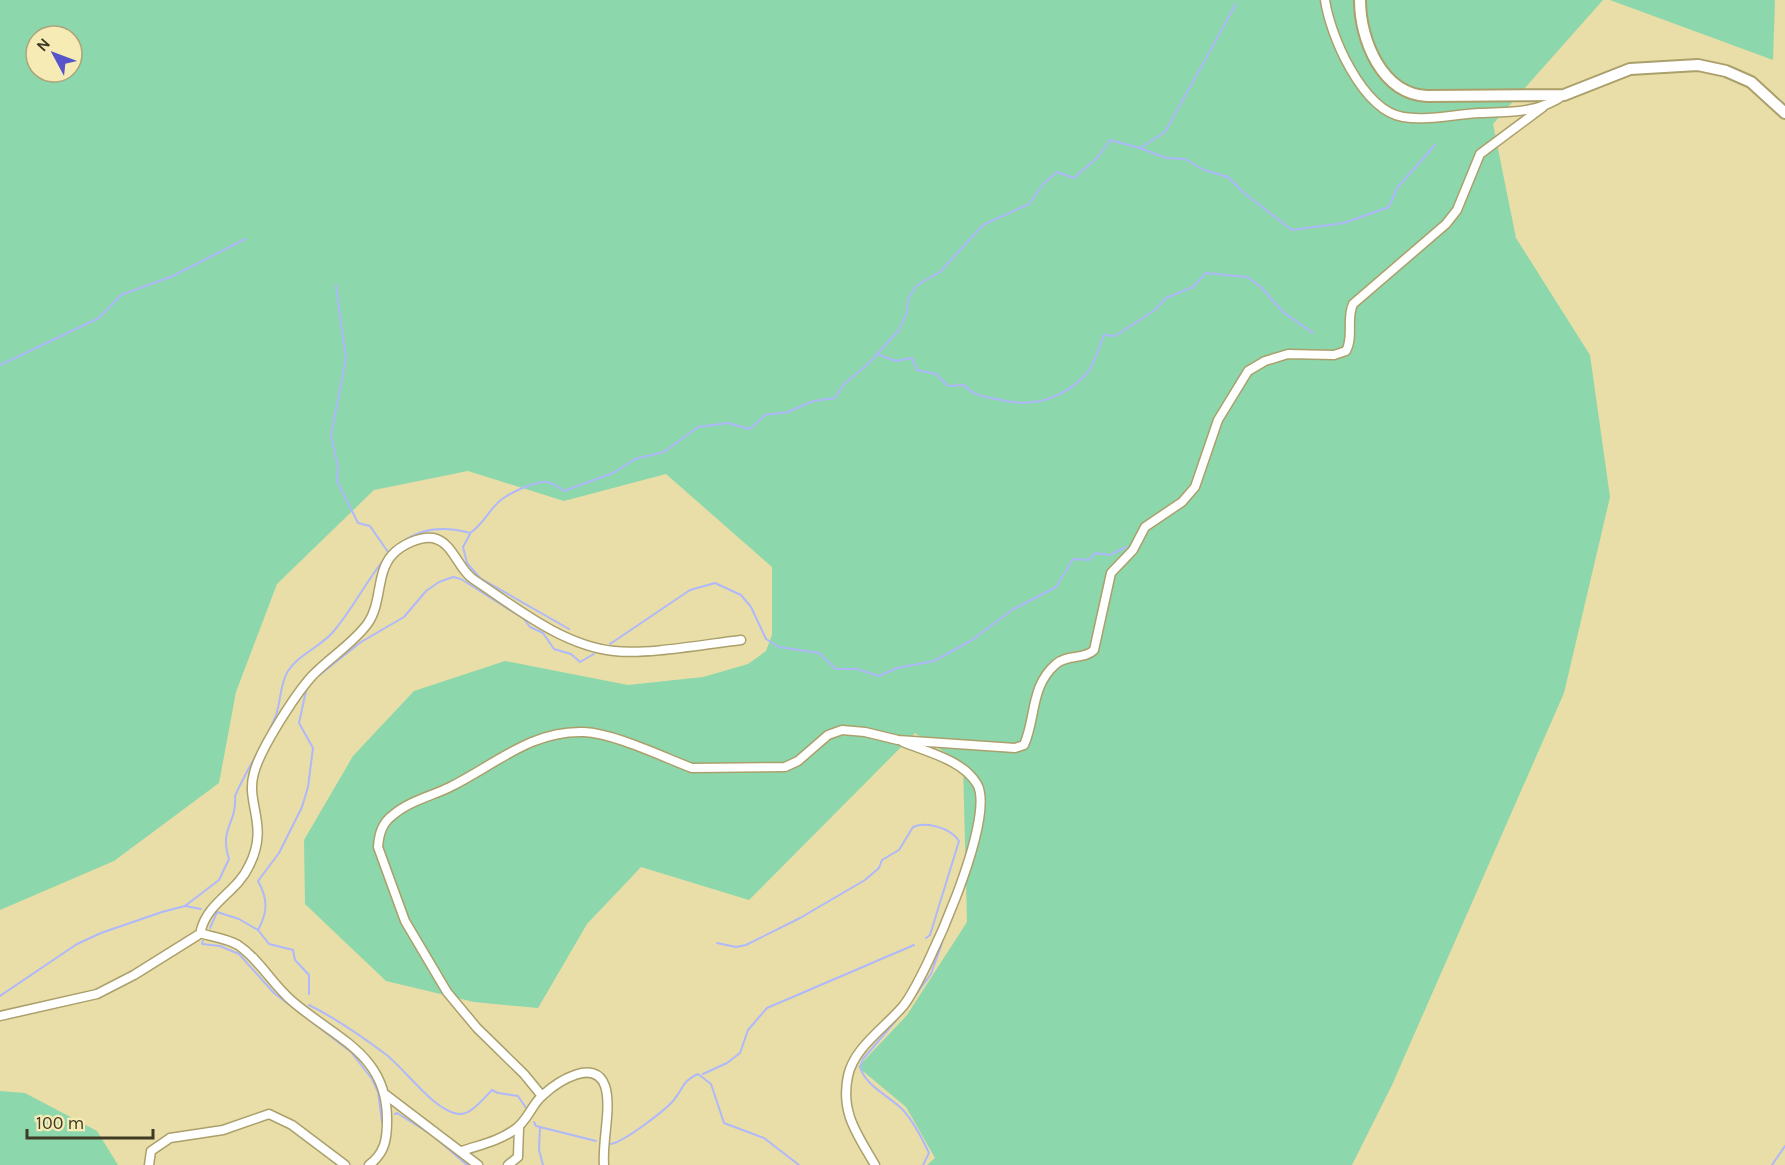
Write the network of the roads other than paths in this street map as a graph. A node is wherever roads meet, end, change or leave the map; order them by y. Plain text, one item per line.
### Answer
1 (1325, 0) edge
2 (1360, 0) edge
3 (1564, 95) junction
4 (1544, 107) junction
5 (1785, 113) edge
6 (741, 640) dead end
7 (898, 740) junction
8 (201, 933) junction
9 (0, 1016) edge
10 (386, 1095) junction
11 (542, 1095) junction
12 (519, 1127) junction
13 (462, 1151) junction
14 (149, 1165) edge
15 (345, 1165) edge
16 (369, 1165) edge
17 (478, 1165) edge
18 (508, 1165) edge
19 (604, 1165) edge
20 (874, 1165) edge

1 - 4 street
2 - 3 street
3 - 4 street
3 - 5 street
4 - 7 street
6 - 8 street
7 - 11 street
7 - 20 street
8 - 9 street
8 - 10 street
10 - 13 street
10 - 16 street
11 - 12 street
11 - 19 street
12 - 13 street
12 - 18 street
13 - 17 street
14 - 15 street

